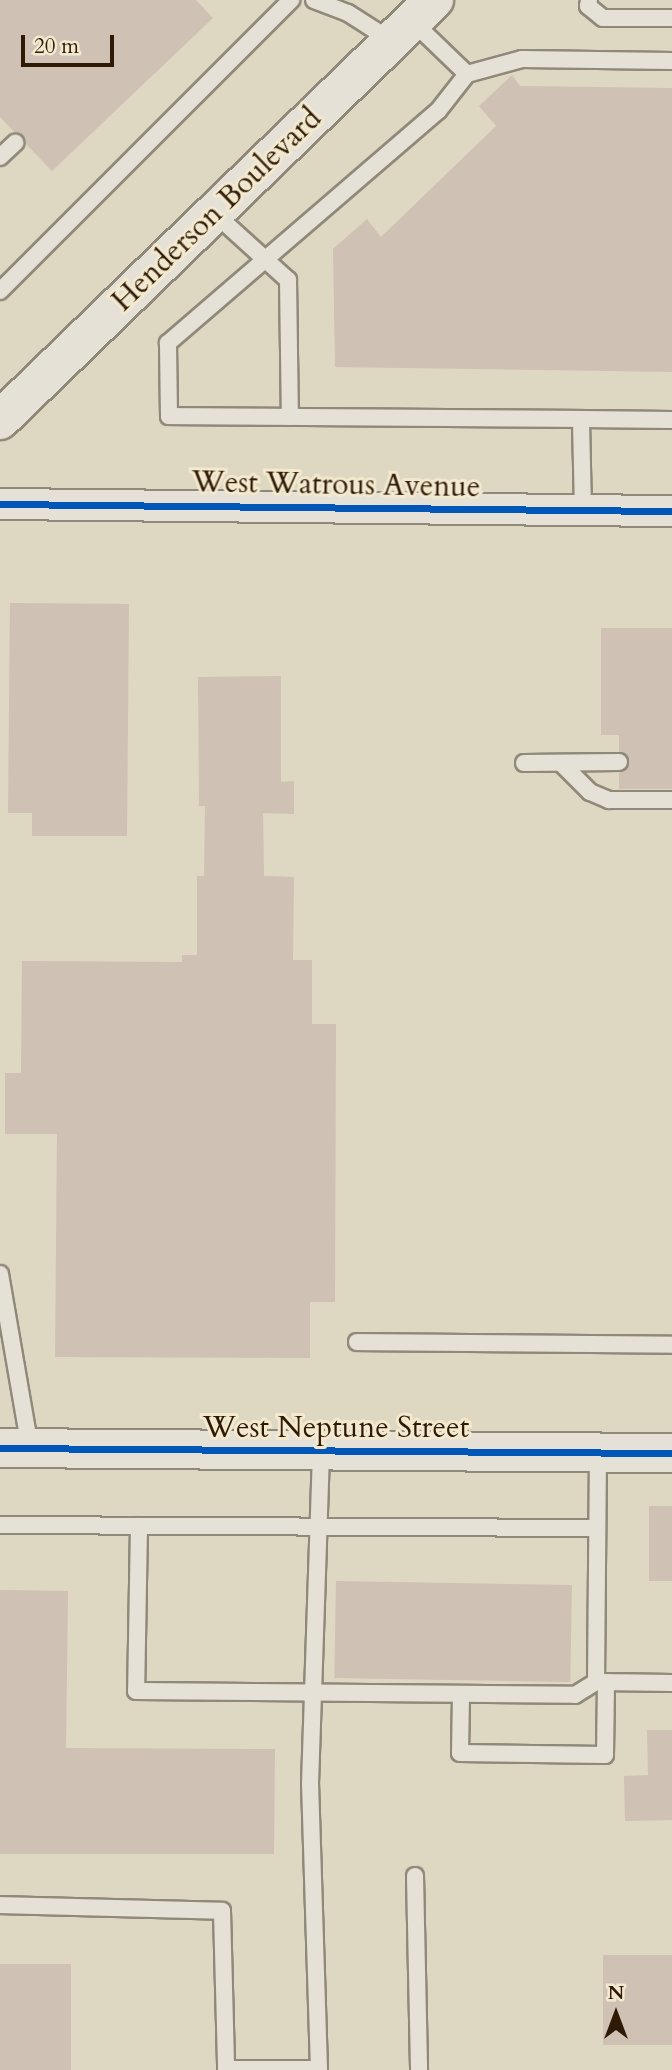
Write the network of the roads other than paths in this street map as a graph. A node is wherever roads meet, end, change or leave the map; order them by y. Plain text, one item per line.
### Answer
1 (314, 0) edge
2 (589, 0) edge
3 (282, 3) edge
4 (672, 18) edge
5 (413, 21) edge
6 (672, 61) edge
7 (467, 74) junction
8 (15, 142) dead end
9 (0, 157) edge
10 (213, 212) junction
11 (270, 260) junction
12 (0, 291) edge
13 (290, 417) junction
14 (581, 419) junction
15 (0, 420) edge
16 (672, 420) edge
17 (0, 504) edge
18 (583, 510) junction
19 (672, 511) edge
20 (619, 762) dead end
21 (524, 763) dead end
22 (561, 763) junction
23 (672, 800) edge
24 (0, 1274) edge
25 (357, 1342) dead end
26 (672, 1345) edge
27 (15, 1448) edge
28 (321, 1450) junction
29 (598, 1453) junction
30 (672, 1453) edge
31 (0, 1525) edge
32 (139, 1526) junction
33 (318, 1527) junction
34 (597, 1528) junction
35 (601, 1682) junction
36 (672, 1683) edge
37 (314, 1693) junction
38 (461, 1696) junction
39 (415, 1876) dead end
40 (0, 1905) edge
41 (419, 2070) edge

1 - 5 lane
2 - 4 lane
3 - 12 lane
5 - 7 lane
5 - 10 street, Henderson Boulevard
6 - 7 lane
7 - 11 lane
8 - 9 lane
10 - 11 lane
10 - 15 street, Henderson Boulevard
11 - 13 lane
11 - 13 lane
13 - 14 lane
14 - 16 lane
14 - 18 lane
17 - 18 street, West Watrous Avenue
18 - 19 street, West Watrous Avenue
20 - 22 lane
21 - 22 lane
22 - 23 lane
24 - 27 lane
25 - 26 lane
27 - 28 street, West Neptune Street
28 - 29 street, West Neptune Street
28 - 33 lane
29 - 30 street, West Neptune Street
29 - 34 lane
31 - 32 lane
32 - 33 lane
32 - 37 lane
33 - 34 lane
33 - 37 lane
34 - 35 lane
35 - 36 lane
35 - 38 lane
35 - 38 lane
37 - 38 lane
37 - 40 lane
39 - 41 lane

